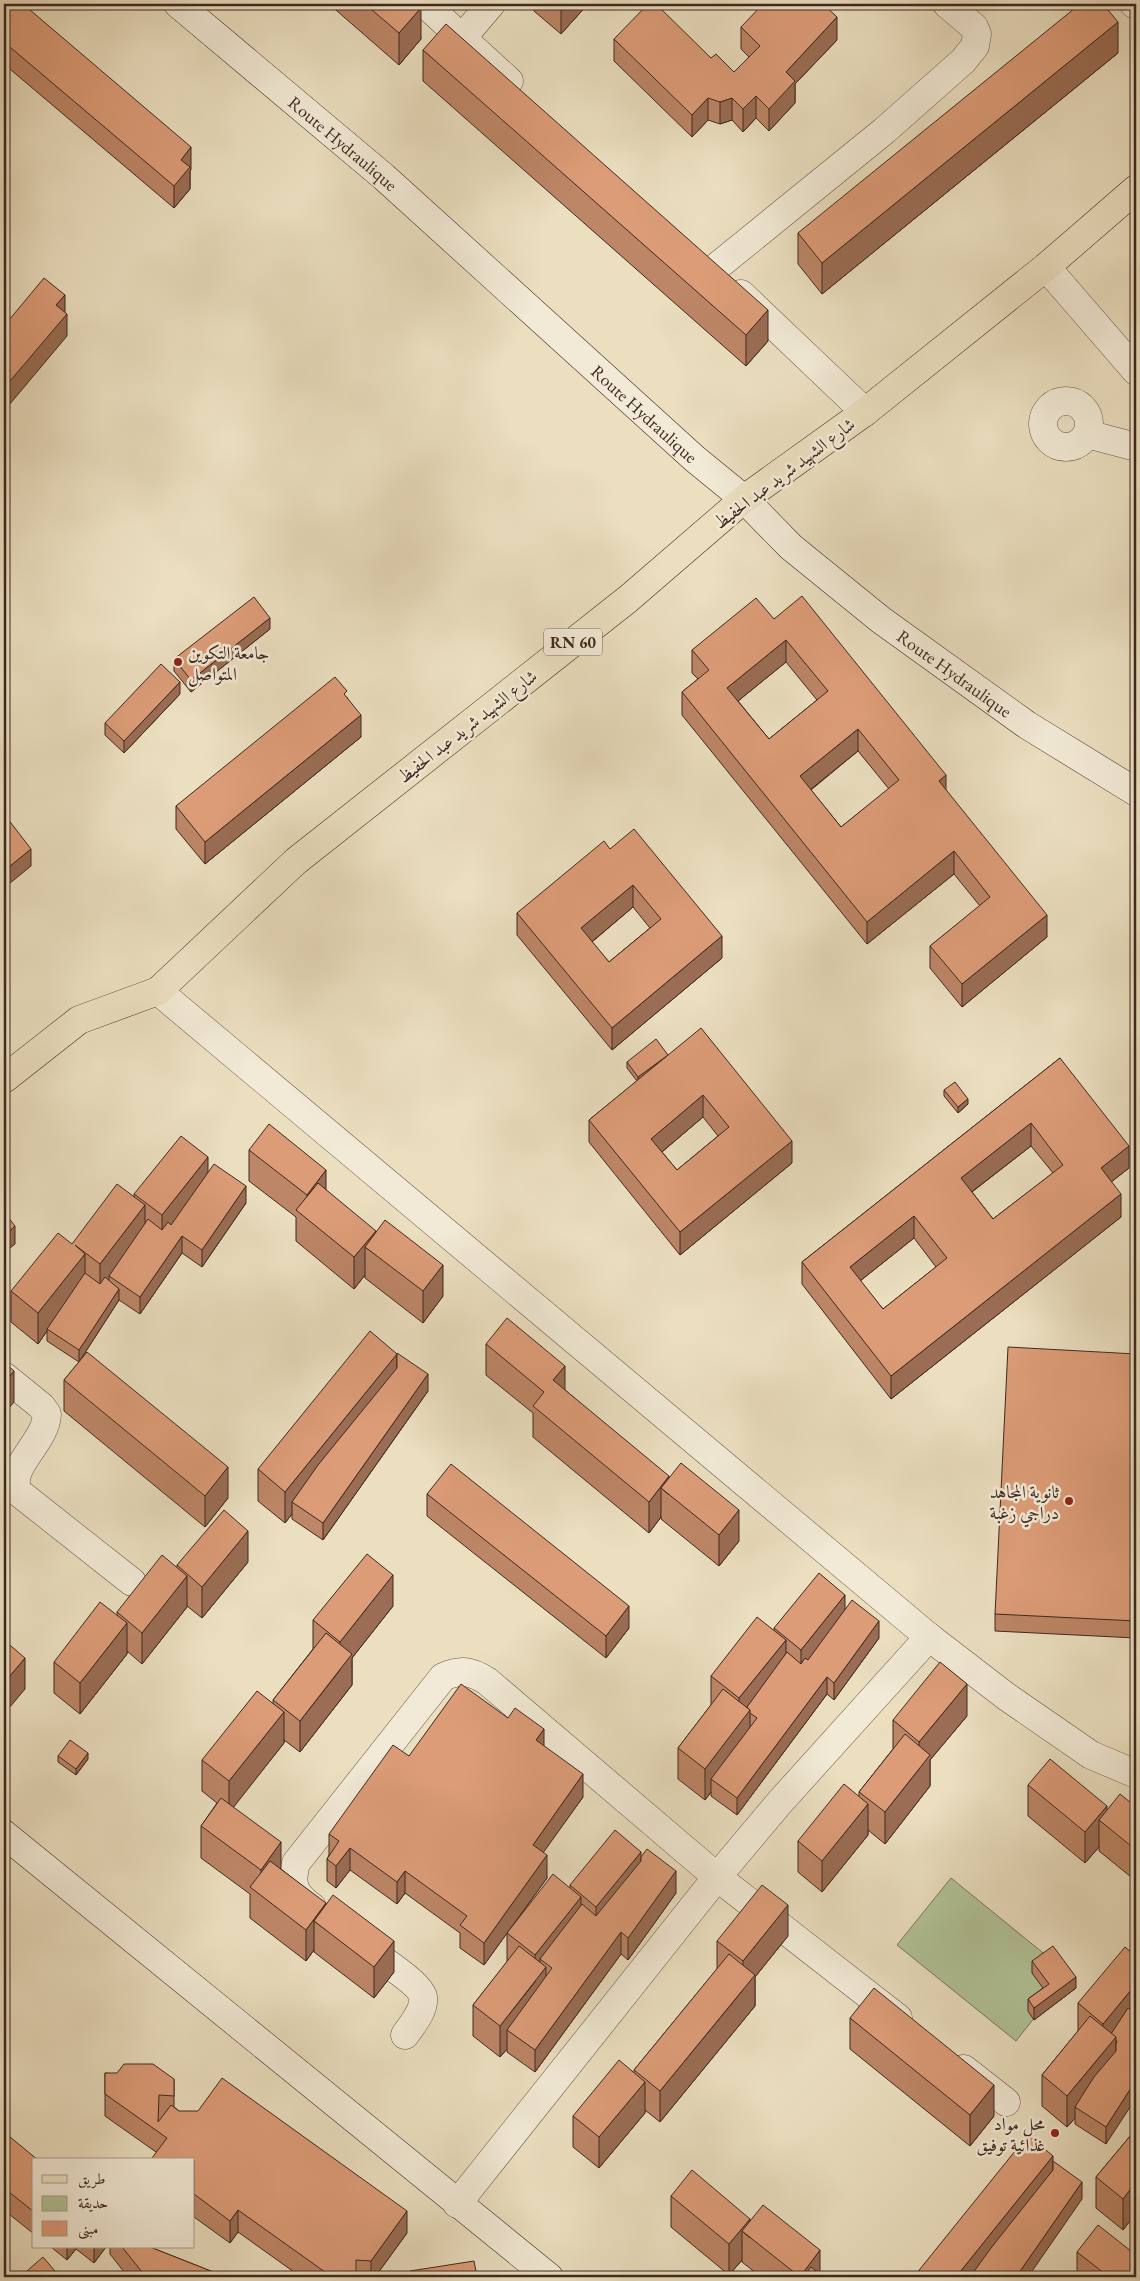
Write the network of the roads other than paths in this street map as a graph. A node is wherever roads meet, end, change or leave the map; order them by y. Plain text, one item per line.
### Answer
1 (178, 4) edge
2 (425, 4) edge
3 (491, 4) edge
4 (947, 4) edge
5 (462, 38) junction
6 (524, 95) edge
7 (1136, 189) edge
8 (692, 248) edge
9 (1046, 267) junction
10 (714, 268) junction
11 (1136, 371) edge
12 (865, 412) junction
13 (1087, 434) dead end
14 (1136, 447) edge
15 (744, 499) junction
16 (1136, 792) edge
17 (158, 991) junction
18 (4, 1078) edge
19 (4, 1376) edge
20 (132, 1582) dead end
21 (929, 1637) junction
22 (1136, 1774) edge
23 (4, 1834) edge
24 (717, 1877) junction
25 (405, 2035) dead end
26 (920, 2035) edge
27 (944, 2054) edge
28 (1006, 2102) dead end
29 (457, 2204) junction
30 (549, 2277) edge

1 - 15 street, Route Hydraulique
2 - 5 street
3 - 5 street
4 - 10 street
5 - 6 street
7 - 9 main road, شارع الشهيد شريد عبد الحفيظ / RN 60
8 - 10 street
9 - 11 street
9 - 12 main road, شارع الشهيد شريد عبد الحفيظ / RN 60
10 - 12 street
12 - 15 main road, شارع الشهيد شريد عبد الحفيظ / RN 60
13 - 14 street
15 - 16 street, Route Hydraulique
15 - 17 main road, شارع الشهيد شريد عبد الحفيظ / RN 60
17 - 18 main road, شارع الشهيد شريد عبد الحفيظ / RN 60
17 - 21 street
19 - 20 street
21 - 22 street
21 - 24 street
23 - 29 street
24 - 25 street
24 - 26 street
24 - 29 street
27 - 28 street
29 - 30 street

